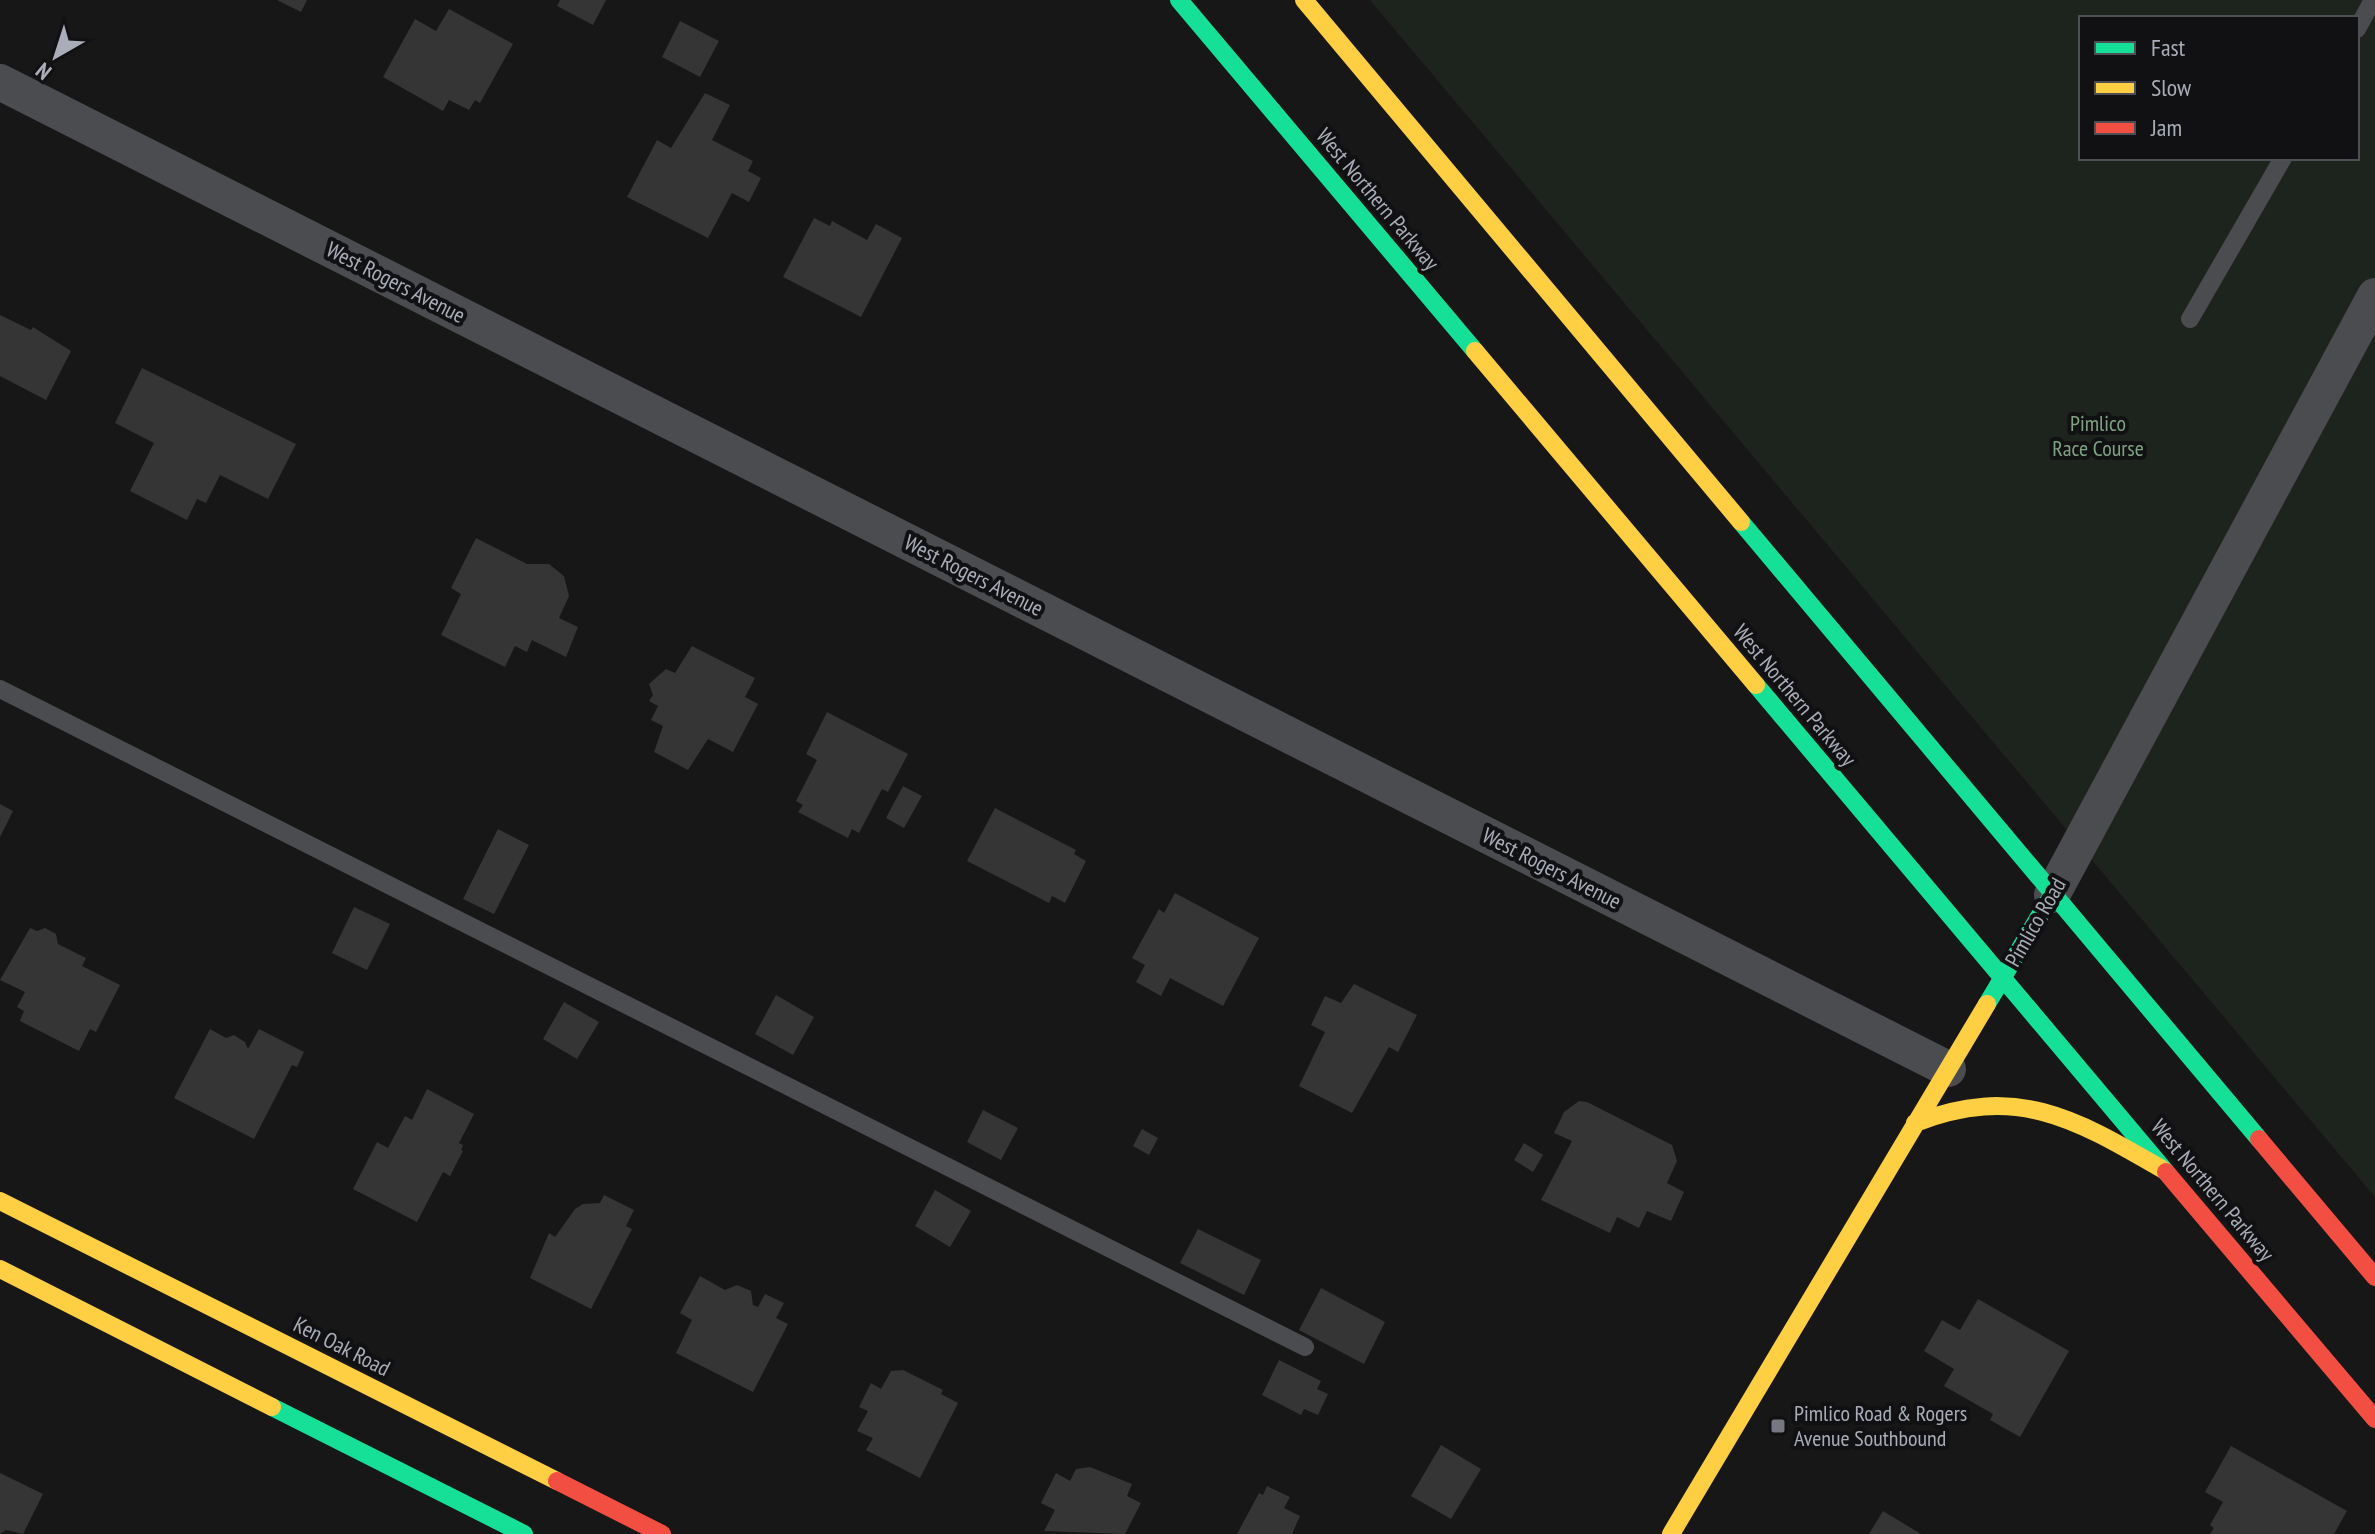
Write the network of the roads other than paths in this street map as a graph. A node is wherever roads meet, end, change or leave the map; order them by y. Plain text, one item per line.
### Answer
1 (1179, 0) edge
2 (1304, 0) edge
3 (2373, 0) edge
4 (2359, 25) edge
5 (0, 82) edge
6 (2282, 160) edge
7 (2375, 296) edge
8 (2190, 319) dead end
9 (0, 689) edge
10 (2052, 895) junction
11 (2002, 979) junction
12 (1948, 1069) junction
13 (1915, 1123) junction
14 (2169, 1173) junction
15 (0, 1201) edge
16 (0, 1269) edge
17 (2375, 1277) edge
18 (1305, 1347) dead end
19 (2375, 1419) edge
20 (524, 1534) edge
21 (662, 1534) edge
22 (1671, 1534) edge

1 - 11 main road, West Northern Parkway
2 - 10 main road
3 - 4 lane
5 - 12 street, West Rogers Avenue
6 - 8 lane
7 - 10 street, Pimlico Road
9 - 18 lane
10 - 11 main road, Pimlico Road
10 - 17 main road
11 - 12 main road, Pimlico Road
11 - 14 main road, West Northern Parkway
12 - 13 main road, Pimlico Road
13 - 14 main road
13 - 22 main road, Pimlico Road
14 - 19 main road, West Northern Parkway
15 - 21 main road, Ken Oak Road
16 - 20 main road

